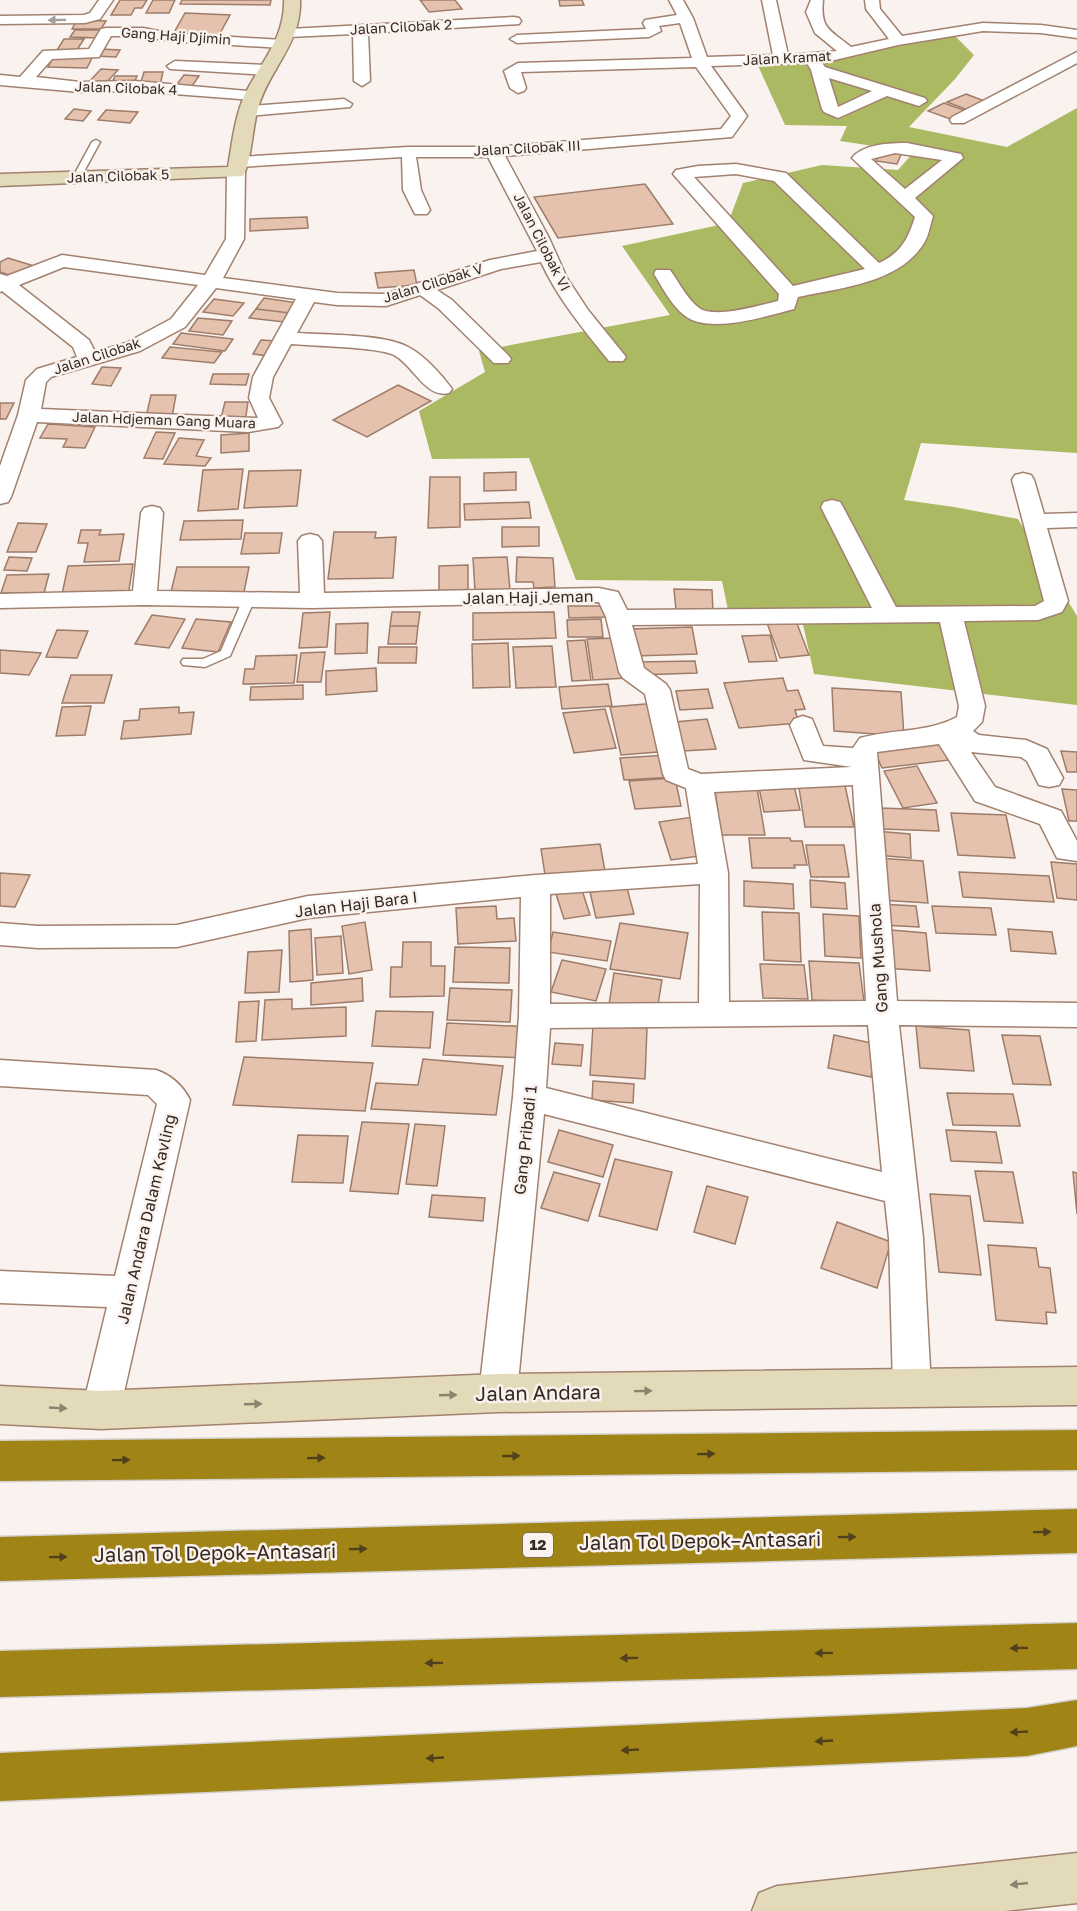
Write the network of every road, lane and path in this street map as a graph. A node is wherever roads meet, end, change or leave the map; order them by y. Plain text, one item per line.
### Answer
1 (106, 0) edge
2 (292, 0) edge
3 (676, 0) edge
4 (769, 0) edge
5 (872, 0) edge
6 (817, 1) edge
7 (521, 6) dead end
8 (686, 18) junction
9 (0, 20) edge
10 (514, 21) junction
11 (360, 28) junction
12 (1077, 34) edge
13 (285, 38) junction
14 (517, 39) junction
15 (898, 41) junction
16 (849, 53) junction
17 (1077, 57) edge
18 (781, 59) junction
19 (701, 63) junction
20 (816, 64) junction
21 (612, 65) junction
22 (175, 66) dead end
23 (530, 67) junction
24 (268, 70) junction
25 (0, 80) edge
26 (362, 81) dead end
27 (617, 81) dead end
28 (28, 82) junction
29 (518, 88) dead end
30 (885, 91) junction
31 (919, 101) dead end
32 (251, 103) junction
33 (344, 104) dead end
34 (957, 120) dead end
35 (726, 134) junction
36 (96, 142) dead end
37 (494, 152) junction
38 (408, 155) junction
39 (237, 167) junction
40 (749, 171) junction
41 (77, 177) junction
42 (0, 180) edge
43 (904, 198) junction
44 (421, 210) dead end
45 (548, 255) junction
46 (877, 271) junction
47 (663, 274) dead end
48 (2, 283) edge
49 (210, 283) junction
50 (423, 288) junction
51 (789, 292) junction
52 (308, 295) junction
53 (285, 338) junction
54 (495, 353) dead end
55 (616, 357) dead end
56 (88, 359) junction
57 (442, 388) dead end
58 (29, 415) junction
59 (1023, 480) dead end
60 (0, 497) edge
61 (831, 507) dead end
62 (152, 513) dead end
63 (1077, 520) edge
64 (1034, 521) junction
65 (310, 541) dead end
66 (144, 598) junction
67 (0, 601) edge
68 (248, 601) junction
69 (312, 601) junction
70 (887, 614) junction
71 (950, 614) junction
72 (618, 617) junction
73 (187, 662) dead end
74 (803, 725) dead end
75 (950, 732) junction
76 (866, 767) junction
77 (1049, 778) dead end
78 (699, 783) junction
79 (1077, 851) edge
80 (714, 873) junction
81 (536, 885) junction
82 (0, 934) edge
83 (882, 1013) junction
84 (714, 1015) junction
85 (1077, 1015) edge
86 (535, 1016) junction
87 (0, 1074) edge
88 (530, 1097) junction
89 (901, 1191) junction
90 (0, 1287) edge
91 (129, 1292) junction
92 (1077, 1386) edge
93 (912, 1387) junction
94 (498, 1393) junction
95 (0, 1405) edge
96 (101, 1410) junction
97 (1077, 1450) edge
98 (0, 1461) edge
99 (1077, 1531) edge
100 (0, 1559) edge
101 (1077, 1646) edge
102 (0, 1674) edge
103 (1077, 1724) edge
104 (3, 1779) edge
105 (1077, 1878) edge
106 (777, 1911) edge

1 -> 9 street
2 - 13 street, Jalan Cilobak
3 - 8 street
4 - 18 street
5 - 15 street
6 - 16 street
7 - 10 street
8 - 14 street
8 - 19 street
10 - 11 street, Jalan Cilobak 2
10 - 14 street
11 - 13 street, Jalan Cilobak 2
11 - 26 street
12 - 15 street, Jalan Kramat
13 - 24 street, Jalan Cilobak
13 - 28 street, Gang Haji Djimin
14 - 23 street
15 - 16 street, Jalan Kramat
16 - 20 street, Jalan Kramat
17 - 34 street
18 - 19 street, Jalan Kramat
18 - 20 street, Jalan Kramat
19 - 21 street, Jalan Kramat
19 - 35 street
20 - 30 street
20 - 30 street
21 - 23 street, Jalan Kramat
21 - 27 street
22 - 24 street
23 - 29 street
24 - 32 street, Jalan Cilobak
25 - 28 street, Jalan Cilobak 4
28 - 32 street, Jalan Cilobak 4
30 - 31 street
32 - 33 street, Jalan Cilobak 4
32 - 39 street, Jalan Cilobak
35 - 37 street, Jalan Cilobak III
35 - 40 street
36 - 41 lane
37 - 38 street, Jalan Cilobak III
37 - 45 street, Jalan Cilobak VI
38 - 39 street, Jalan Cilobak III
38 - 44 street
39 - 41 street, Jalan Cilobak 5
39 - 49 street, Jalan Cilobak
40 - 46 street
40 - 51 street
41 - 42 street, Jalan Cilobak 5
43 - 43 street
43 - 46 street
45 - 50 street, Jalan Cilobak V
45 - 55 street, Jalan Cilobak VI
46 - 51 street
47 - 51 street
48 - 49 street, Jalan Cilobak V
48 - 56 street
49 - 52 street, Jalan Cilobak V
49 - 56 street, Jalan Cilobak
50 - 52 street, Jalan Cilobak V
50 - 54 street
52 - 53 street
53 - 57 street
53 - 58 street, Jalan Hdjeman Gang Muara
56 - 58 street, Jalan Cilobak
58 - 60 street, Jalan Cilobak
59 - 64 street
61 - 70 street
62 - 66 street
63 - 64 street
64 - 71 street
65 - 69 street
66 - 67 street, Jalan Haji Jeman
66 - 68 street, Jalan Haji Jeman
68 - 69 street, Jalan Haji Jeman
68 - 73 lane
69 - 72 street, Jalan Haji Jeman
70 - 71 street
70 - 72 street
71 - 75 street
72 - 78 street
74 - 76 street
75 - 76 street
75 - 77 street
75 - 79 street
76 - 78 street
76 - 83 street, Gang Mushola
78 - 80 street
80 - 81 street, Jalan Haji Bara I
80 - 84 street
81 - 82 street, Jalan Haji Bara I
81 - 86 street, Gang Pribadi 1
83 - 84 street
83 - 85 street
83 - 89 street, Gang Mushola
84 - 86 street
86 - 88 street, Gang Pribadi 1
87 - 91 street, Jalan Andara Dalam Kavling
88 - 89 street
88 - 94 street, Gang Pribadi 1
89 - 93 street, Gang Mushola
90 - 91 street
91 - 96 street, Jalan Andara Dalam Kavling
92 - 93 street, Jalan Andara
94 -> 93 street, Jalan Andara
96 -> 94 street, Jalan Andara
95 -> 96 street, Jalan Andara
98 -> 97 highway
100 -> 99 highway, Jalan Tol Depok–Antasari / 12
101 -> 102 highway
103 -> 104 highway
105 -> 106 street

